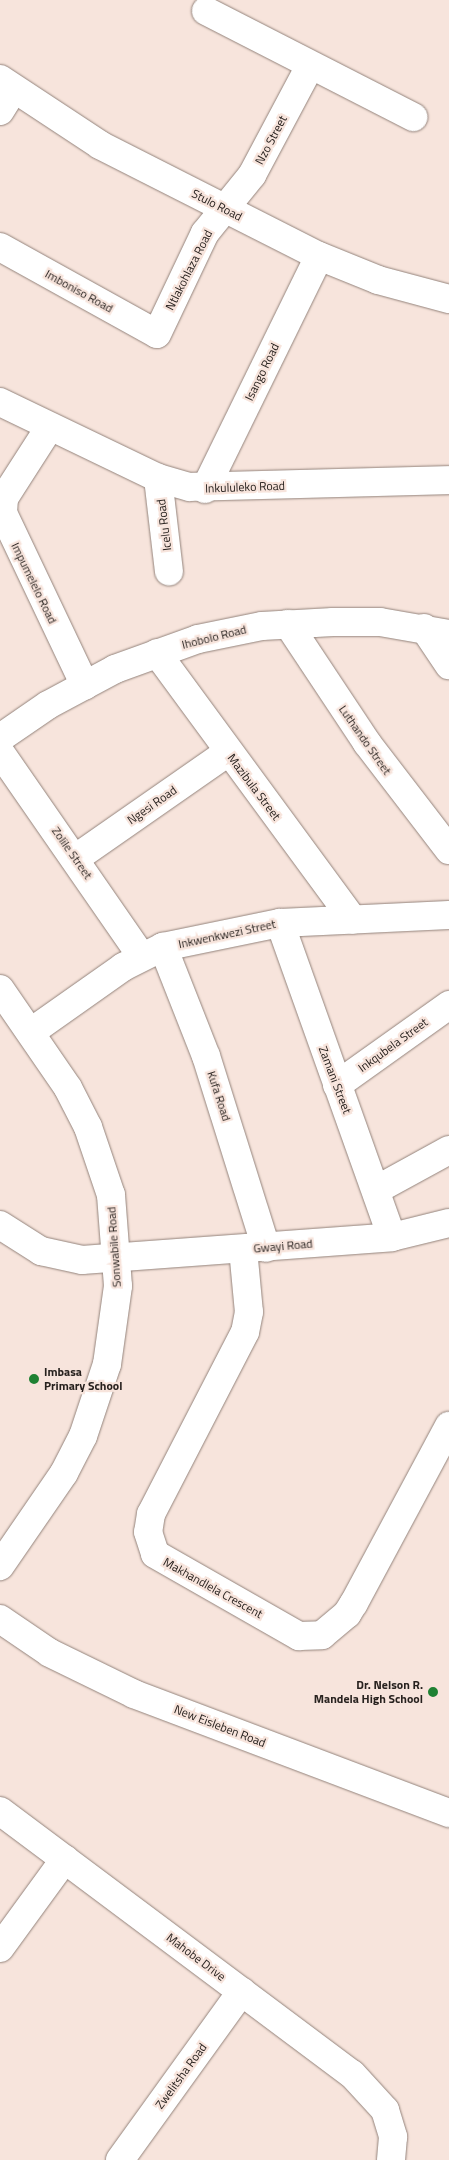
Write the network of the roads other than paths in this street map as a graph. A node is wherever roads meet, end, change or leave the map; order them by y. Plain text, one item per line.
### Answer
1 (206, 10) dead end
2 (310, 66) junction
3 (4, 93) edge
4 (412, 117) dead end
5 (226, 210) junction
6 (0, 247) edge
7 (319, 256) junction
8 (449, 299) edge
9 (157, 334) joint
10 (0, 402) edge
11 (49, 428) junction
12 (158, 478) junction
13 (449, 480) edge
14 (205, 489) junction
15 (169, 571) dead end
16 (288, 624) junction
17 (436, 631) edge
18 (157, 653) junction
19 (449, 665) edge
20 (85, 686) junction
21 (0, 738) edge
22 (0, 752) edge
23 (228, 752) junction
24 (449, 850) edge
25 (76, 858) junction
26 (449, 915) edge
27 (353, 920) junction
28 (280, 923) junction
29 (152, 952) junction
30 (0, 988) edge
31 (449, 1004) edge
32 (32, 1032) junction
33 (337, 1086) junction
34 (449, 1150) edge
35 (376, 1190) junction
36 (449, 1223) edge
37 (0, 1225) edge
38 (392, 1237) junction
39 (255, 1248) junction
40 (116, 1258) junction
41 (449, 1426) edge
42 (0, 1566) edge
43 (0, 1619) edge
44 (0, 1811) edge
45 (449, 1813) edge
46 (65, 1859) junction
47 (0, 1948) edge
48 (242, 1991) junction
49 (120, 2160) edge
50 (391, 2160) edge

1 - 2 street
2 - 4 street
2 - 5 street, Nzo Street
3 - 5 street, Stulo Road
5 - 7 street, Stulo Road
5 - 9 street, Ntlakohlaza Road
6 - 9 street, Imboniso Road
7 - 8 street, Stulo Road
7 - 14 street, Isango Road
10 - 11 street, Inkululeko Road
11 - 12 street, Inkululeko Road
11 - 20 street, Impumelelo Road
12 - 14 street, Inkululeko Road
12 - 15 street, Icelu Road
13 - 14 street, Inkululeko Road
16 - 17 street, Ihobolo Road
16 - 18 street, Ihobolo Road
16 - 24 street, Luthando Street
17 - 19 street
18 - 20 street, Ihobolo Road
18 - 23 street, Mazibula Street
20 - 21 street, Ihobolo Road
22 - 25 street, Zolile Street
23 - 25 street, Ngesi Road
23 - 27 street, Mazibula Street
25 - 29 street, Zolile Street
26 - 27 street, Inkwenkwezi Street
27 - 28 street, Inkwenkwezi Street
28 - 29 street, Inkwenkwezi Street
28 - 33 street, Zamani Street
29 - 32 street, Inkwenkwezi Street
29 - 39 street, Kufa Road
30 - 32 street, Sonwabile Road
31 - 33 street, Inkqubela Street
32 - 40 street, Sonwabile Road
33 - 35 street, Zamani Street
34 - 35 street
35 - 38 street, Zamani Street
36 - 38 street, Gwayi Road
37 - 40 street, Gwayi Road
38 - 39 street, Gwayi Road
39 - 40 street, Gwayi Road
39 - 41 street, Makhandlela Crescent
40 - 42 street, Sonwabile Road
43 - 45 street, New Eisleben Road
44 - 46 street, Mahobe Drive
46 - 47 street
46 - 48 street, Mahobe Drive
48 - 49 street, Zwelitsha Road
48 - 50 street, Mahobe Drive

